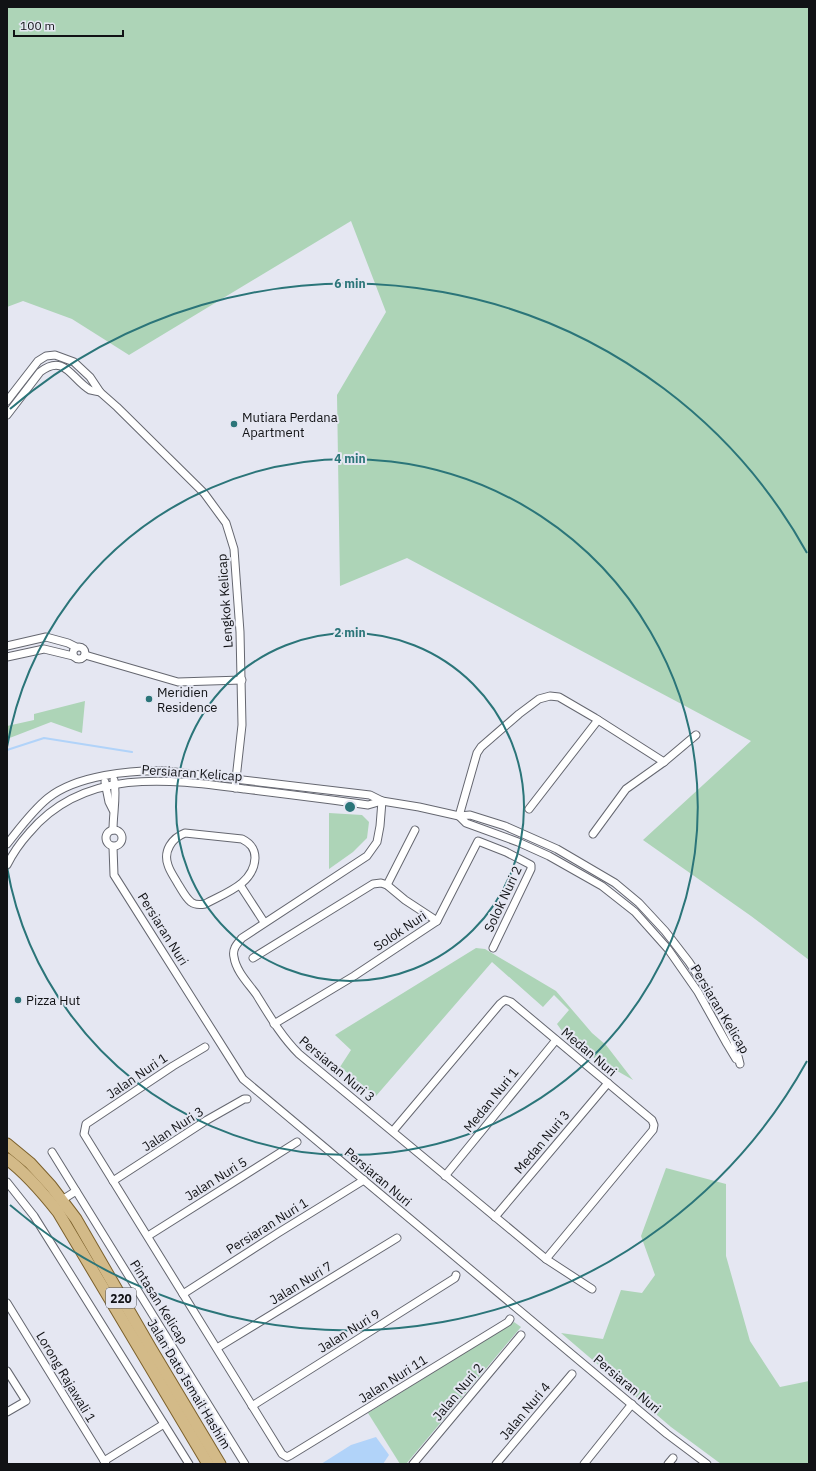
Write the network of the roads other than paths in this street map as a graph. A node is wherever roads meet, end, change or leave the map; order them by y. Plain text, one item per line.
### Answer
1 (100, 392) junction
2 (7, 402) edge
3 (7, 415) edge
4 (7, 646) edge
5 (76, 647) junction
6 (85, 655) junction
7 (73, 656) junction
8 (7, 657) edge
9 (242, 680) junction
10 (598, 720) junction
11 (696, 735) dead end
12 (664, 762) junction
13 (114, 774) junction
14 (104, 776) junction
15 (236, 778) junction
16 (115, 783) junction
17 (106, 786) junction
18 (235, 788) junction
19 (382, 801) junction
20 (113, 810) junction
21 (529, 810) dead end
22 (459, 816) junction
23 (113, 830) junction
24 (415, 830) dead end
25 (593, 834) dead end
26 (7, 844) edge
27 (113, 847) junction
28 (10, 850) edge
29 (572, 858) junction
30 (7, 865) edge
31 (567, 866) junction
32 (240, 885) junction
33 (387, 886) junction
34 (437, 921) junction
35 (264, 922) junction
36 (493, 948) dead end
37 (253, 958) dead end
38 (274, 1024) junction
39 (556, 1040) junction
40 (205, 1047) dead end
41 (608, 1083) junction
42 (247, 1099) dead end
43 (393, 1131) junction
44 (297, 1142) dead end
45 (7, 1144) edge
46 (52, 1152) dead end
47 (7, 1159) edge
48 (445, 1176) junction
49 (364, 1180) junction
50 (113, 1181) junction
51 (7, 1182) edge
52 (76, 1191) junction
53 (62, 1200) junction
54 (495, 1217) junction
55 (148, 1236) junction
56 (397, 1238) dead end
57 (546, 1259) junction
58 (456, 1275) dead end
59 (592, 1289) dead end
60 (183, 1294) junction
61 (7, 1303) edge
62 (510, 1319) dead end
63 (521, 1336) dead end
64 (217, 1348) junction
65 (7, 1371) edge
66 (572, 1374) dead end
67 (632, 1404) junction
68 (252, 1406) junction
69 (7, 1412) edge
70 (164, 1424) junction
71 (673, 1458) dead end
72 (105, 1463) edge
73 (189, 1464) edge
74 (208, 1464) edge
75 (220, 1464) edge
76 (245, 1464) edge
77 (414, 1464) edge
78 (496, 1464) edge
79 (584, 1464) edge
80 (668, 1464) edge
81 (707, 1464) edge

1 - 2 street, Lengkok Kelicap
1 - 3 street, Lengkok Kelicap
1 - 9 street, Lengkok Kelicap
4 - 5 street
5 - 6 street
5 - 7 street
6 - 7 street
6 - 9 street
7 - 8 street
9 - 15 street, Lengkok Kelicap
10 - 12 street
10 - 21 street
10 - 22 street
11 - 12 street
12 - 25 street
13 - 14 street, Persiaran Kelicap
13 - 15 street, Persiaran Kelicap
13 - 16 street
14 - 17 street
14 - 26 street, Persiaran Kelicap
15 - 18 street, Lengkok Kelicap
15 - 19 street, Persiaran Kelicap
16 - 17 street, Persiaran Kelicap
16 - 18 street, Persiaran Kelicap
16 - 20 street
17 - 20 street
17 - 28 street, Persiaran Kelicap
18 - 19 street, Persiaran Kelicap
19 - 22 street, Persiaran Kelicap
19 - 35 street, Persiaran Nuri 3
20 - 23 street
22 - 29 street, Persiaran Kelicap
22 - 31 street, Persiaran Kelicap
23 - 27 street
23 - 27 street
24 - 33 street
27 - 49 street, Persiaran Nuri
28 - 30 street, Persiaran Kelicap
29 - 31 street
29 - 31 street, Persiaran Kelicap
32 - 32 street
32 - 35 street
33 - 34 street, Solok Nuri
33 - 37 street
34 - 36 street, Solok Nuri 2
34 - 38 street, Solok Nuri
35 - 38 street, Persiaran Nuri 3
38 - 43 street, Persiaran Nuri 3
39 - 41 street, Medan Nuri
39 - 43 street, Medan Nuri
39 - 48 street, Medan Nuri 1
40 - 50 street, Jalan Nuri 1
41 - 54 street, Medan Nuri 3
41 - 57 street, Medan Nuri
42 - 50 street, Jalan Nuri 3
43 - 48 street, Persiaran Nuri 3
44 - 55 street, Jalan Nuri 5
45 - 53 main road, Jalan Dato Ismail Hashim / 220
46 - 52 street, Pintasan Kelicap
47 - 74 main road, Jalan Dato Ismail Hashim / 220
48 - 54 street, Persiaran Nuri 3
49 - 60 street, Persiaran Nuri 1
49 - 67 street, Persiaran Nuri
50 - 55 street
51 - 70 street
52 - 53 street
52 - 76 street, Pintasan Kelicap
53 - 75 main road, Jalan Dato Ismail Hashim / 220
54 - 57 street, Persiaran Nuri 3
55 - 60 street
56 - 64 street, Jalan Nuri 7
57 - 59 street, Persiaran Nuri 3
58 - 68 street, Jalan Nuri 9
60 - 64 street
61 - 72 street, Lorong Rajawali 1
62 - 68 street, Jalan Nuri 11
63 - 77 street, Jalan Nuri 2
64 - 68 street
65 - 69 street
66 - 78 street, Jalan Nuri 4
67 - 79 street
67 - 81 street, Persiaran Nuri
70 - 72 street
70 - 73 street
71 - 80 street

